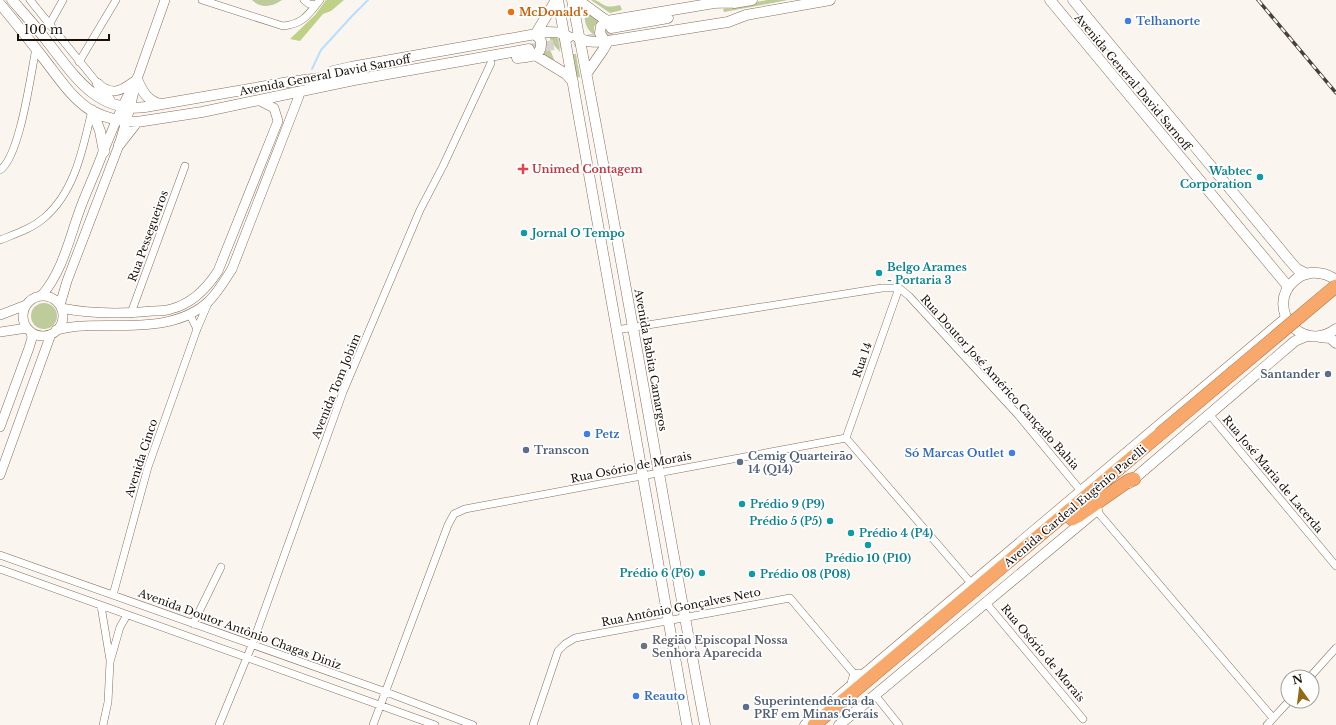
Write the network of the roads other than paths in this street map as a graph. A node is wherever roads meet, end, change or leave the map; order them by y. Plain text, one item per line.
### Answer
1 (12, 0) edge
2 (30, 0) edge
3 (63, 0) edge
4 (116, 0) edge
5 (165, 0) edge
6 (202, 0) edge
7 (304, 0) edge
8 (557, 0) edge
9 (572, 0) edge
10 (578, 0) edge
11 (752, 0) edge
12 (830, 0) edge
13 (1050, 0) edge
14 (1073, 0) edge
15 (318, 3) edge
16 (0, 4) edge
17 (49, 25) junction
18 (563, 30) junction
19 (610, 31) junction
20 (535, 35) junction
21 (581, 44) junction
22 (36, 48) junction
23 (1112, 48) junction
24 (530, 49) junction
25 (1099, 59) junction
26 (79, 62) junction
27 (491, 63) junction
28 (587, 73) junction
29 (137, 79) junction
30 (289, 82) junction
31 (573, 82) junction
32 (98, 84) junction
33 (299, 96) junction
34 (276, 97) junction
35 (260, 100) junction
36 (111, 102) junction
37 (163, 104) junction
38 (126, 107) junction
39 (92, 110) junction
40 (116, 120) junction
41 (132, 122) junction
42 (119, 145) joint
43 (104, 152) junction
44 (1208, 164) junction
45 (185, 166) dead end
46 (0, 170) edge
47 (1194, 175) junction
48 (1217, 175) junction
49 (1205, 188) junction
50 (0, 240) edge
51 (1307, 274) junction
52 (1335, 280) edge
53 (65, 288) junction
54 (899, 288) junction
55 (1286, 290) junction
56 (42, 296) junction
57 (1336, 297) edge
58 (209, 301) junction
59 (26, 305) junction
60 (61, 306) junction
61 (74, 310) junction
62 (131, 313) junction
63 (0, 315) edge
64 (190, 315) junction
65 (1286, 318) junction
66 (633, 328) junction
67 (197, 329) junction
68 (1336, 329) edge
69 (29, 330) junction
70 (616, 330) junction
71 (0, 332) edge
72 (54, 332) junction
73 (1307, 336) junction
74 (1320, 336) junction
75 (1336, 343) edge
76 (1208, 414) junction
77 (0, 427) edge
78 (1163, 437) junction
79 (846, 438) junction
80 (659, 472) junction
81 (1115, 473) junction
82 (0, 475) edge
83 (643, 476) junction
84 (1134, 478) junction
85 (1081, 491) junction
86 (1096, 510) junction
87 (1072, 518) junction
88 (0, 555) edge
89 (1336, 566) edge
90 (222, 567) dead end
91 (0, 569) edge
92 (971, 583) junction
93 (113, 595) junction
94 (986, 602) junction
95 (101, 606) junction
96 (127, 615) junction
97 (684, 617) junction
98 (669, 620) junction
99 (193, 624) junction
100 (252, 646) junction
101 (1336, 648) edge
102 (247, 658) junction
103 (110, 662) junction
104 (1317, 669) edge
105 (855, 675) junction
106 (386, 692) junction
107 (875, 695) junction
108 (381, 705) junction
109 (1281, 709) edge
110 (1273, 718) junction
111 (1083, 719) dead end
112 (103, 725) edge
113 (219, 725) edge
114 (373, 725) edge
115 (435, 725) edge
116 (473, 725) edge
117 (533, 725) edge
118 (687, 725) edge
119 (704, 725) edge
120 (805, 725) edge
121 (814, 725) edge
122 (826, 725) edge
123 (839, 725) edge
124 (899, 725) edge
125 (1267, 725) edge

1 - 36 main road
2 - 17 street
3 - 17 street
4 - 26 street
5 - 29 street
6 - 15 street
7 - 15 street
8 - 18 main road
8 - 20 main road
9 - 21 main road, Avenida Babita Camargos
10 - 19 main road
11 - 19 main road
12 - 19 main road
13 - 25 main road, Avenida General David Sarnoff
14 - 23 main road, Avenida General David Sarnoff
16 - 22 main road, Avenida General David Sarnoff
17 - 26 street
18 - 20 main road
18 - 21 main road
18 - 31 main road
19 - 21 main road
19 - 28 main road
20 - 24 main road
20 - 30 main road
21 - 28 main road, Avenida Babita Camargos
22 - 39 main road, Avenida General David Sarnoff
22 - 46 street
23 - 25 main road
23 - 44 main road, Avenida General David Sarnoff
24 - 27 main road
24 - 30 main road, Avenida General David Sarnoff
24 - 31 main road
24 - 34 main road, Avenida General David Sarnoff
25 - 47 main road, Avenida General David Sarnoff
26 - 32 street
27 - 33 main road
27 - 100 street, Avenida Tom Jobim
28 - 66 main road, Avenida Babita Camargos
29 - 32 street
29 - 37 main road
29 - 38 street
30 - 37 main road, Avenida General David Sarnoff
31 - 70 main road
32 - 36 main road
33 - 34 main road
33 - 58 street
34 - 35 main road, Avenida General David Sarnoff
35 - 41 main road, Avenida General David Sarnoff
35 - 62 street
36 - 38 main road
37 - 38 main road, Avenida General David Sarnoff
38 - 40 street
38 - 41 street
39 - 40 main road, Avenida General David Sarnoff
39 - 43 main road
39 - 50 street
40 - 41 main road, Avenida General David Sarnoff
40 - 43 street
41 - 42 main road
42 - 53 street
43 - 56 street
44 - 47 main road
44 - 48 main road, Avenida General David Sarnoff
45 - 62 street, Rua Pessegueiros
47 - 49 main road, Avenida General David Sarnoff
48 - 49 main road
48 - 51 main road, Avenida General David Sarnoff
49 - 55 main road, Avenida General David Sarnoff
51 - 52 main road
51 - 55 main road
52 - 78 highway, Avenida Cardeal Eugênio Pacelli, bridge
53 - 60 street
53 - 61 street
54 - 66 street
54 - 79 street, Rua 14
54 - 85 street, Rua Doutor José Américo Cançado Bahia
55 - 65 main road
56 - 59 street
56 - 60 street
57 - 78 highway, Avenida Cardeal Eugênio Pacelli
58 - 64 street
58 - 67 street, Avenida Cinco
59 - 63 street
59 - 69 street
60 - 61 street
60 - 72 street
61 - 62 street
64 - 67 street
64 - 72 street
65 - 73 main road
65 - 85 main road, Avenida Cardeal Eugênio Pacelli
66 - 70 street
66 - 80 main road, Avenida Babita Camargos
67 - 93 street, Avenida Cinco
68 - 74 main road
69 - 71 street
69 - 72 street
69 - 77 street
70 - 83 main road
72 - 82 street
73 - 74 main road
73 - 76 main road, Avenida Cardeal Eugênio Pacelli
74 - 75 main road
76 - 84 main road, Avenida Cardeal Eugênio Pacelli
76 - 89 street, Rua José Maria de Lacerda
78 - 81 highway, Avenida Cardeal Eugênio Pacelli
78 - 87 highway, Avenida Cardeal Eugênio Pacelli
79 - 80 street, Rua Osório de Morais
79 - 92 street
80 - 83 street, Rua Osório de Morais
80 - 97 main road, Avenida Babita Camargos
81 - 85 highway
81 - 121 highway, Avenida Cardeal Eugênio Pacelli
83 - 98 main road
83 - 106 street, Rua Osório de Morais
84 - 86 main road, Avenida Cardeal Eugênio Pacelli
84 - 87 highway
85 - 92 main road, Avenida Cardeal Eugênio Pacelli
86 - 94 main road, Avenida Cardeal Eugênio Pacelli
86 - 110 street
87 - 122 highway, Avenida Cardeal Eugênio Pacelli
88 - 93 street, Avenida Doutor Antônio Chagas Diniz
90 - 99 street
91 - 95 street
92 - 105 main road, Avenida Cardeal Eugênio Pacelli
93 - 99 street, Avenida Doutor Antônio Chagas Diniz
94 - 107 main road, Avenida Cardeal Eugênio Pacelli
94 - 111 street, Rua Osório de Morais
95 - 96 street
95 - 103 street
96 - 102 street
96 - 103 street
97 - 98 street, Rua Antônio Gonçalves Neto
97 - 105 street, Rua Antônio Gonçalves Neto
97 - 119 main road, Avenida Babita Camargos
98 - 117 street, Rua Antônio Gonçalves Neto
98 - 118 main road
99 - 100 street, Avenida Doutor Antônio Chagas Diniz
100 - 102 street, Avenida Tom Jobim
100 - 106 street, Avenida Doutor Antônio Chagas Diniz
101 - 104 street
102 - 108 street
102 - 113 street, Avenida Tom Jobim
103 - 112 street
105 - 120 main road
106 - 108 street, Rua Osório de Morais
106 - 116 street, Avenida Doutor Antônio Chagas Diniz
107 - 123 main road, Avenida Cardeal Eugênio Pacelli
107 - 124 street
108 - 114 street, Rua Osório de Morais
108 - 115 street
109 - 110 street
110 - 125 street

